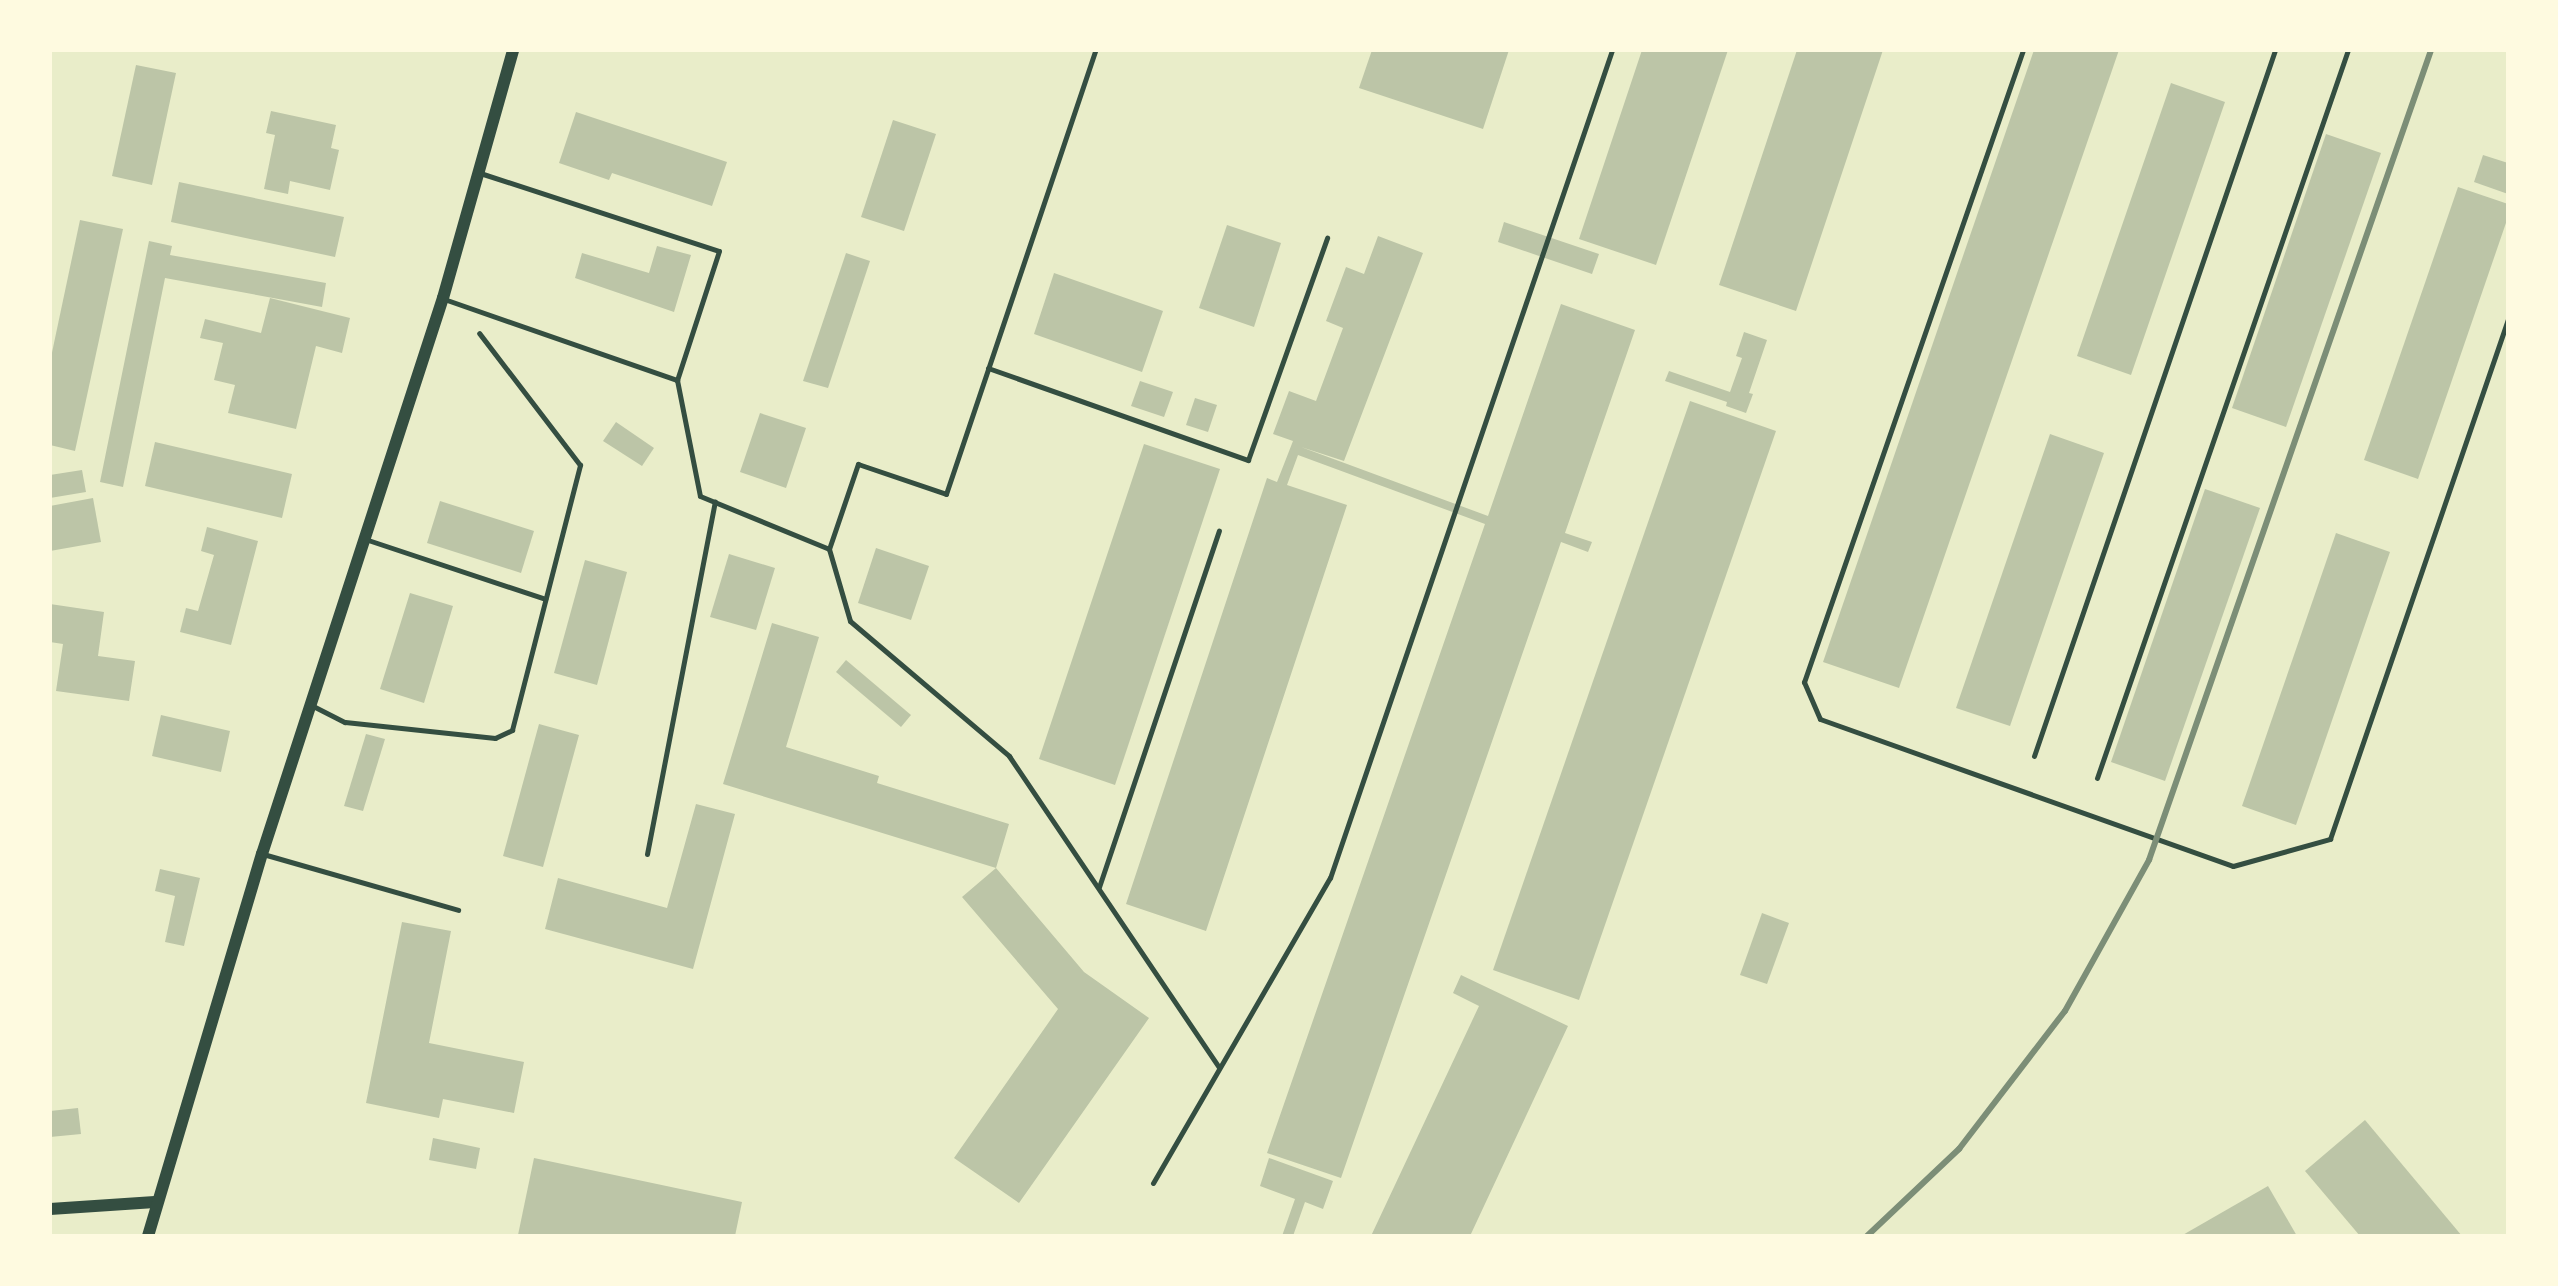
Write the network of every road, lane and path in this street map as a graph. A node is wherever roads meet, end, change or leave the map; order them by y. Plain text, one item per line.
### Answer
1 (513, 50) edge
2 (1095, 50) edge
3 (1612, 50) edge
4 (2023, 50) edge
5 (2275, 50) edge
6 (2348, 50) edge
7 (480, 173) junction
8 (1327, 238) dead end
9 (443, 298) junction
10 (2508, 319) edge
11 (479, 333) dead end
12 (988, 368) junction
13 (677, 380) junction
14 (715, 501) junction
15 (1219, 531) dead end
16 (365, 539) junction
17 (829, 549) junction
18 (545, 599) junction
19 (311, 705) junction
20 (2034, 756) dead end
21 (2097, 778) dead end
22 (262, 854) junction
23 (647, 854) dead end
24 (1099, 888) junction
25 (458, 910) dead end
26 (1219, 1067) junction
27 (1153, 1183) dead end
28 (155, 1202) junction
29 (50, 1209) edge
30 (148, 1236) edge

1 - 7 street
2 - 12 lane
3 - 26 lane
4 - 10 lane
5 - 20 lane
6 - 21 lane
7 - 9 street
7 - 13 lane
8 - 12 lane
9 - 13 lane
9 - 16 street
11 - 18 lane
12 - 17 lane
13 - 14 lane
14 - 17 lane
14 - 23 lane
15 - 24 lane
16 - 18 lane
16 - 19 street
17 - 24 lane
18 - 19 lane
19 - 22 street
22 - 25 lane
22 - 28 street
24 - 26 lane
26 - 27 lane
28 - 29 street
28 - 30 street

